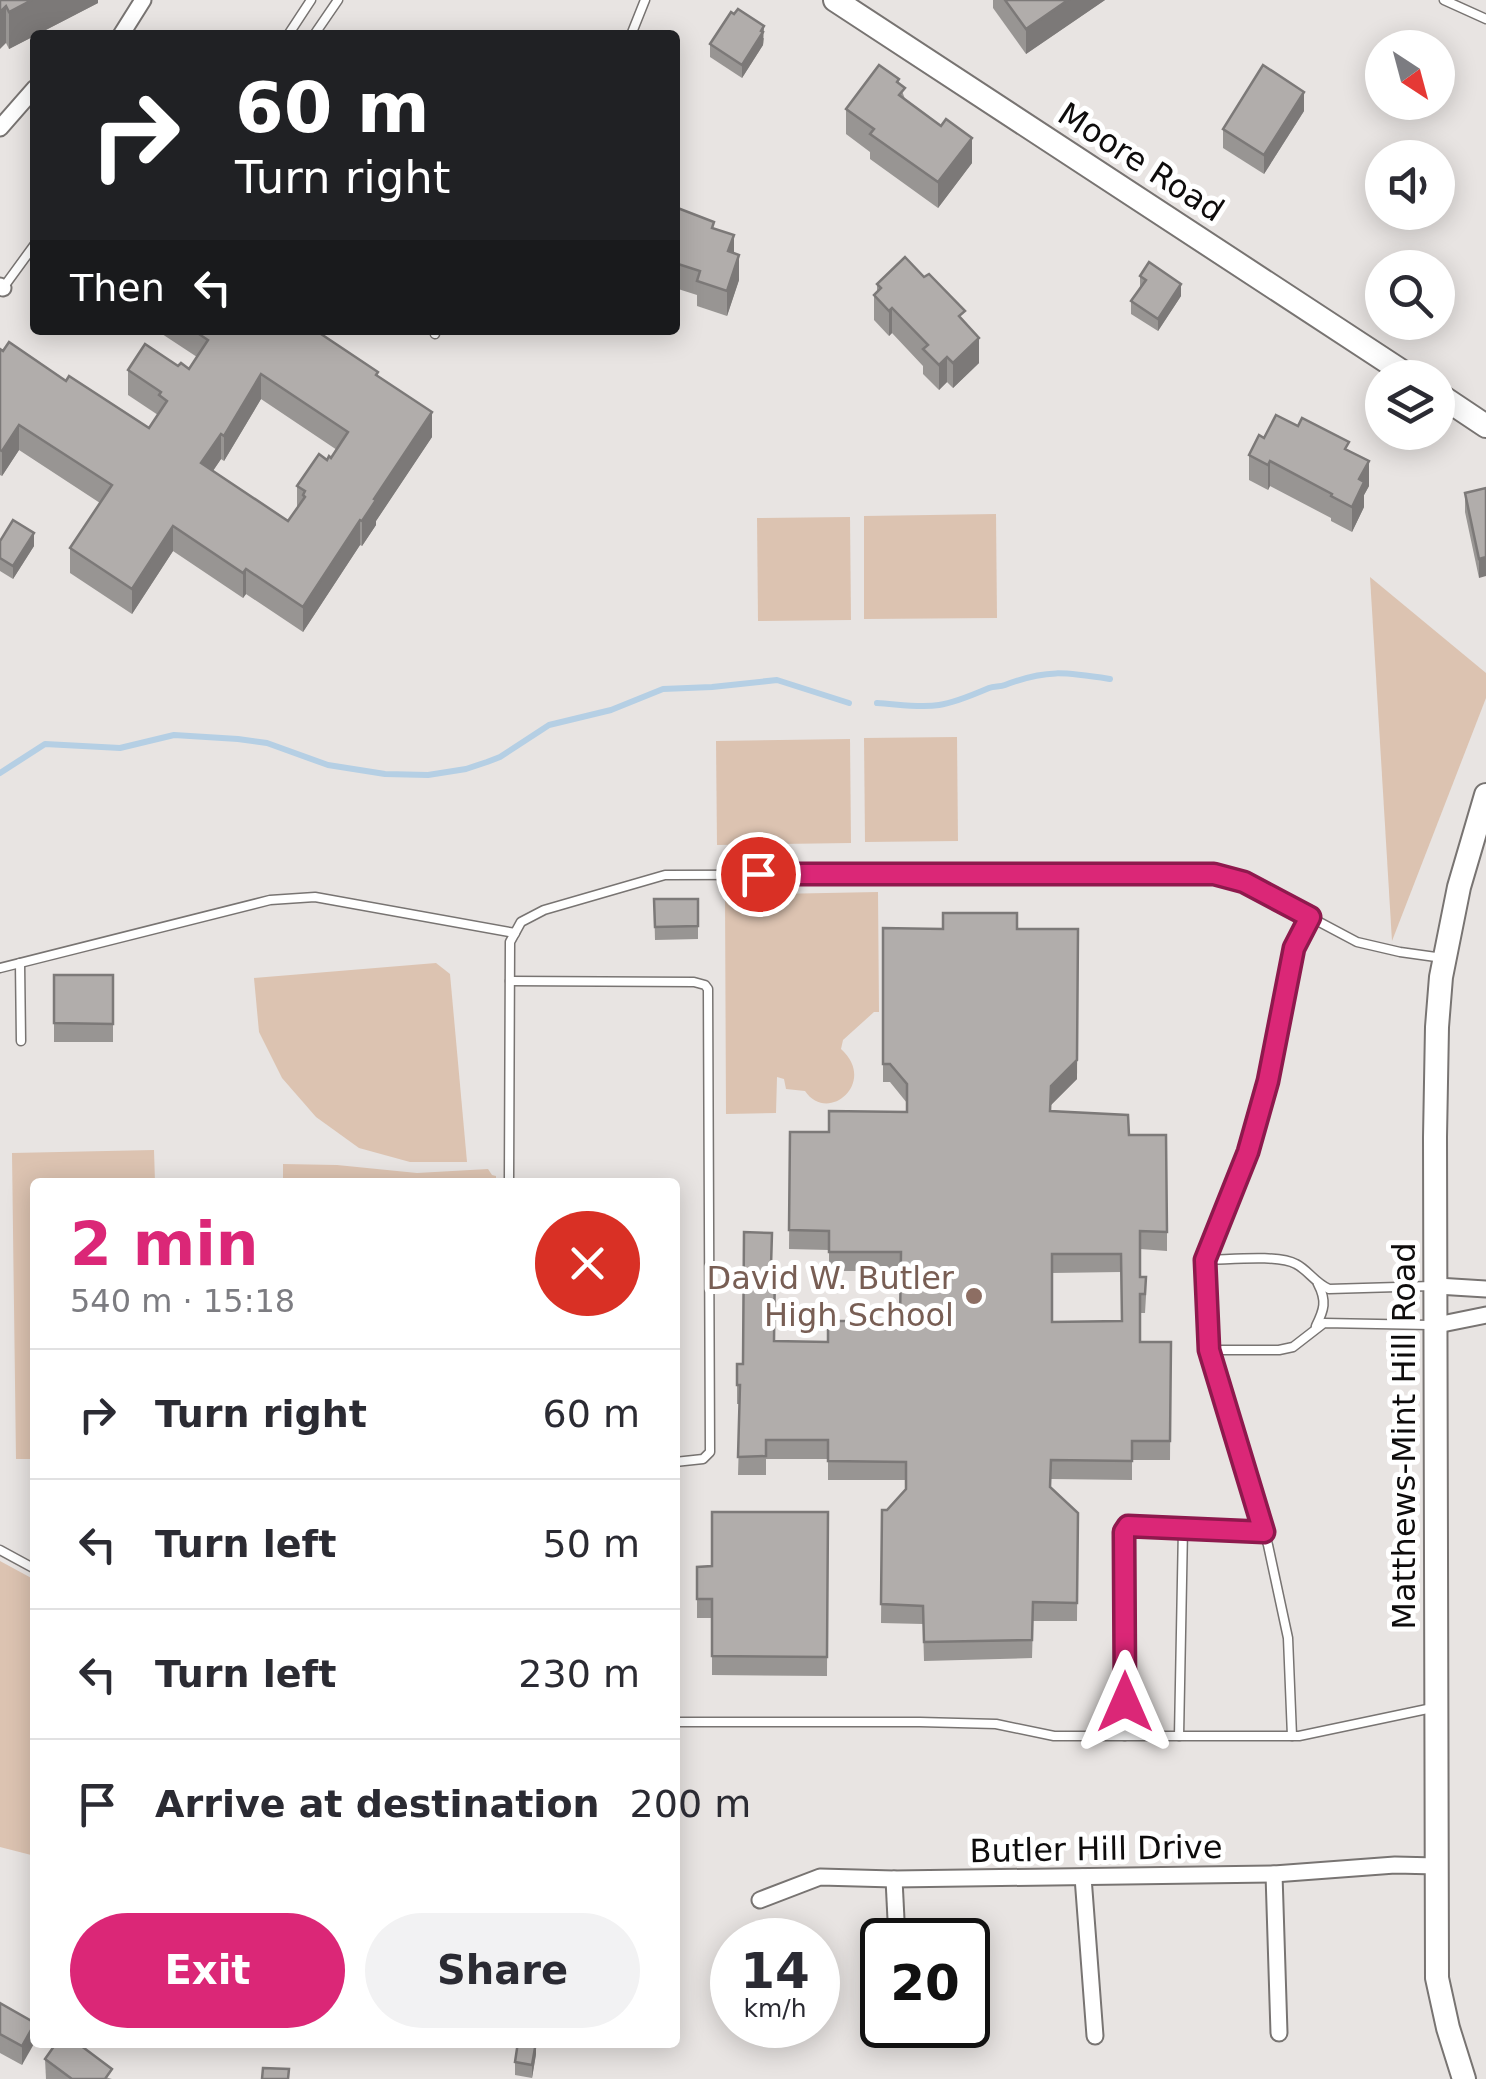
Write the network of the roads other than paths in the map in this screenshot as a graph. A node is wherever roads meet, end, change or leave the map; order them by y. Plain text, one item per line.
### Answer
1 (143, 0) edge
2 (311, 0) edge
3 (338, 0) edge
4 (645, 0) edge
5 (834, 0) edge
6 (1444, 0) edge
7 (1486, 19) edge
8 (125, 30) edge
9 (291, 30) edge
10 (317, 30) edge
11 (633, 30) edge
12 (30, 94) edge
13 (0, 128) edge
14 (30, 251) edge
15 (2, 287) edge
16 (1384, 360) edge
17 (1455, 405) edge
18 (1486, 426) edge
19 (1486, 795) edge
20 (1310, 917) junction
21 (514, 934) junction
22 (1445, 958) junction
23 (20, 963) junction
24 (0, 968) edge
25 (510, 982) junction
26 (21, 1041) dead end
27 (509, 1178) edge
28 (1205, 1260) junction
29 (1318, 1284) junction
30 (1437, 1286) junction
31 (1486, 1289) edge
32 (1486, 1315) edge
33 (1437, 1325) junction
34 (1315, 1329) junction
35 (1209, 1350) junction
36 (680, 1461) edge
37 (1183, 1528) junction
38 (1264, 1532) junction
39 (0, 1550) edge
40 (30, 1566) edge
41 (1436, 1707) junction
42 (680, 1722) edge
43 (1125, 1736) junction
44 (1179, 1736) junction
45 (1292, 1736) junction
46 (1436, 1866) junction
47 (1274, 1874) junction
48 (1083, 1876) junction
49 (894, 1879) junction
50 (760, 1900) dead end
51 (897, 1918) edge
52 (1280, 2033) dead end
53 (1095, 2036) dead end
54 (1464, 2079) edge

1 - 8 street
2 - 9 lane
3 - 10 lane
4 - 11 lane
5 - 16 street, Moore Road
6 - 7 lane
12 - 13 street
14 - 15 lane
17 - 18 street
19 - 22 street, Matthews-Mint Hill Road
20 - 21 lane
20 - 22 lane
20 - 28 lane
21 - 23 lane
21 - 25 lane
22 - 30 street, Matthews-Mint Hill Road
23 - 24 lane
23 - 26 lane
25 - 27 lane
25 - 36 lane
28 - 29 lane
28 - 35 lane
29 - 30 lane
29 - 34 lane
30 - 31 street
30 - 33 street, Matthews-Mint Hill Road
32 - 33 street
33 - 34 lane
33 - 41 street, Matthews-Mint Hill Road
34 - 35 lane
35 - 38 lane
37 - 38 lane
37 - 43 lane
37 - 44 lane
38 - 45 lane
39 - 40 lane
41 - 45 lane
41 - 46 street, Matthews-Mint Hill Road
42 - 43 lane
43 - 44 lane
44 - 45 lane
46 - 47 street, Butler Hill Drive
46 - 54 street, Matthews-Mint Hill Road
47 - 48 street, Butler Hill Drive
47 - 52 street
48 - 49 street, Butler Hill Drive
48 - 53 street
49 - 50 street, Butler Hill Drive
49 - 51 street

